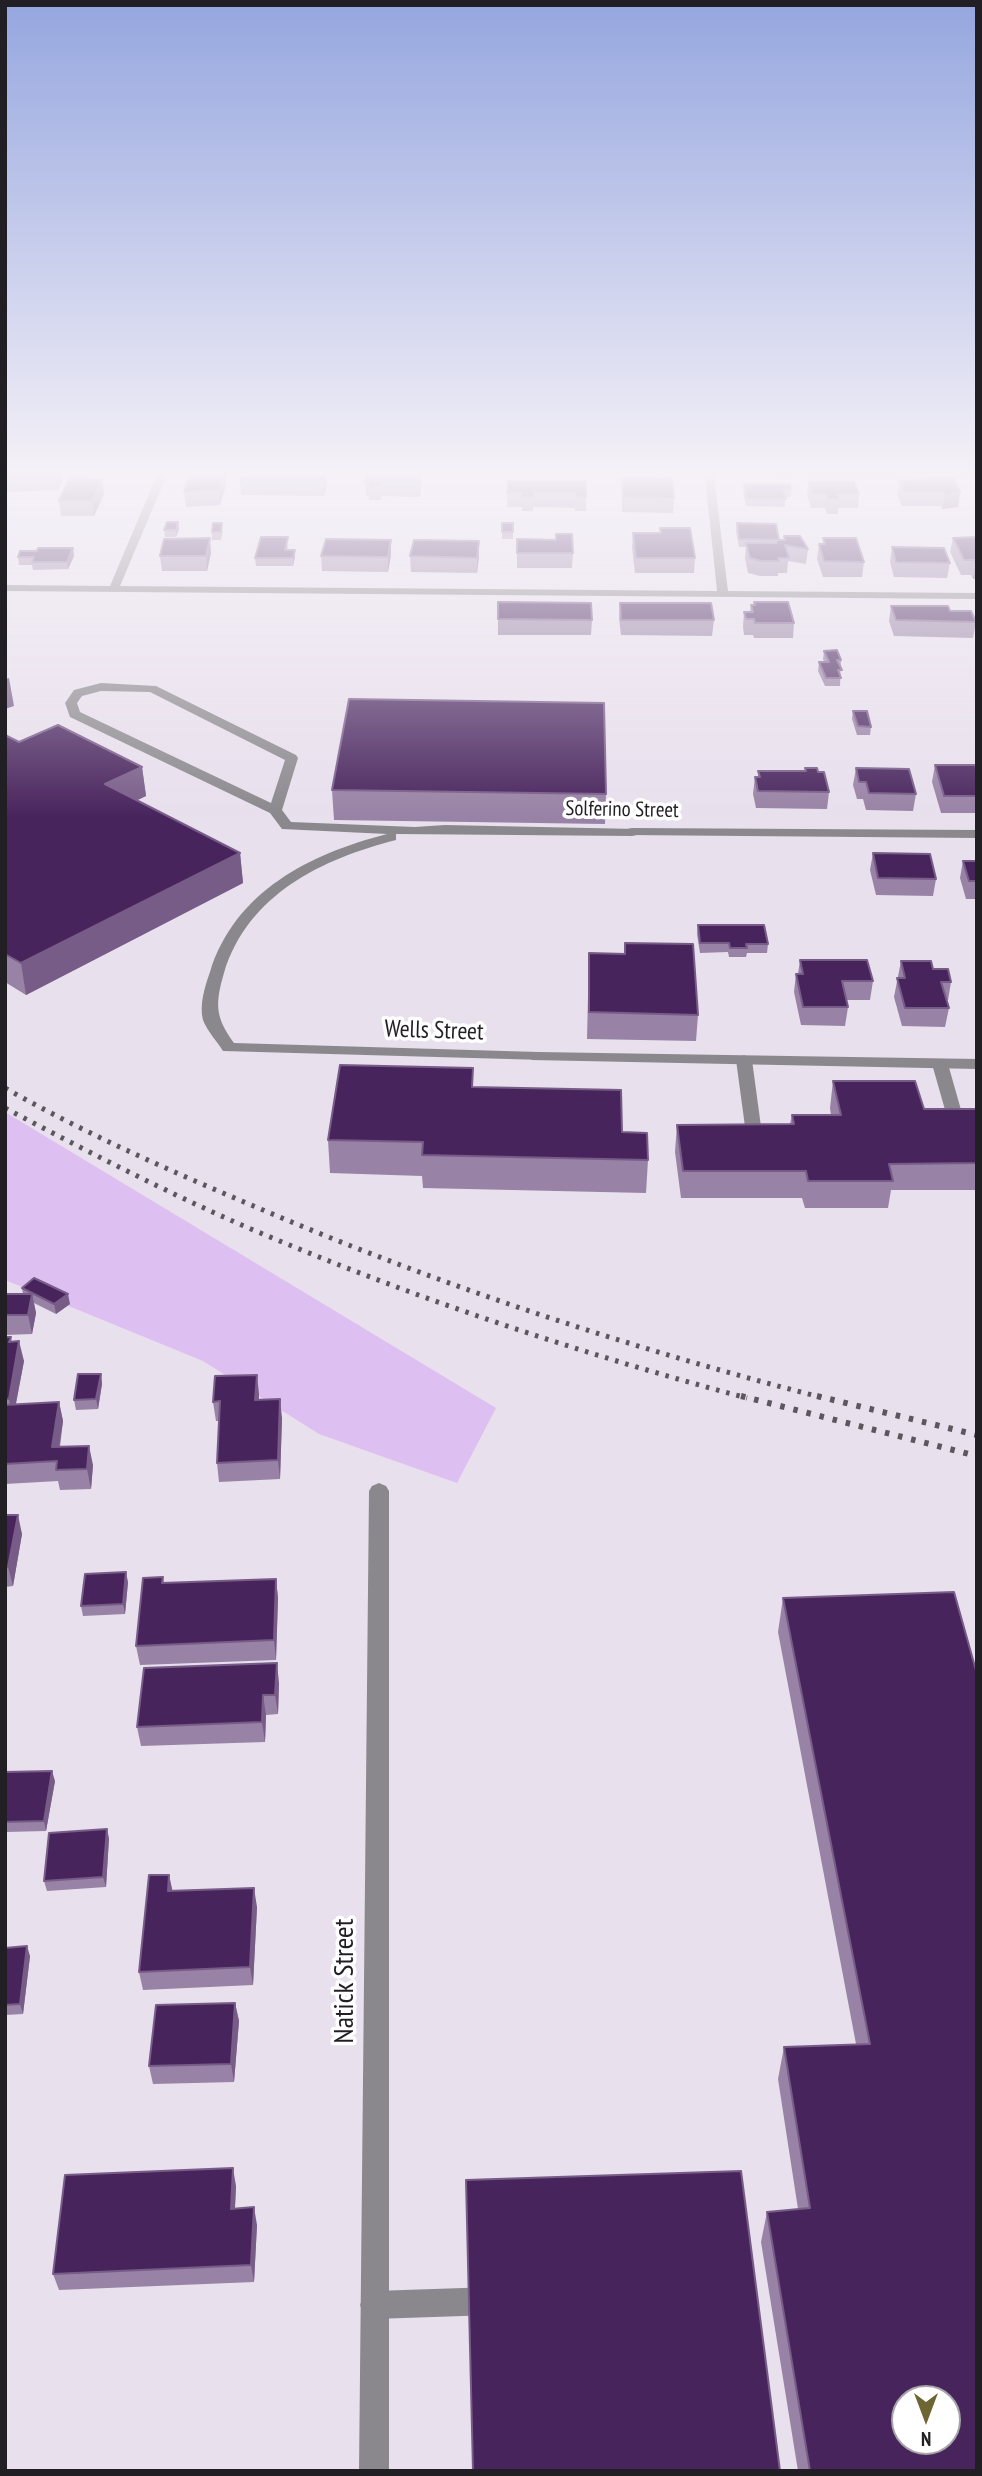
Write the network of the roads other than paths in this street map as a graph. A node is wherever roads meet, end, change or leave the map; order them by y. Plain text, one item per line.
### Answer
1 (722, 586) edge
2 (5, 587) edge
3 (114, 588) joint
4 (723, 594) junction
5 (977, 596) edge
6 (275, 810) junction
7 (415, 831) junction
8 (977, 834) edge
9 (744, 1060) junction
10 (940, 1064) junction
11 (977, 1064) edge
12 (959, 1131) edge
13 (754, 1134) edge
14 (379, 1491) dead end
15 (522, 2300) edge
16 (374, 2305) junction
17 (374, 2471) edge

1 - 4 street
2 - 3 street
3 - 4 street
4 - 5 street
6 - 6 street, Solferino Street
6 - 7 street, Solferino Street
7 - 8 street, Solferino Street
7 - 9 street, Wells Street
9 - 10 street, Wells Street
9 - 13 street
10 - 11 street, Wells Street
10 - 12 street
14 - 16 street, Natick Street
15 - 16 street
16 - 17 street, Natick Street

